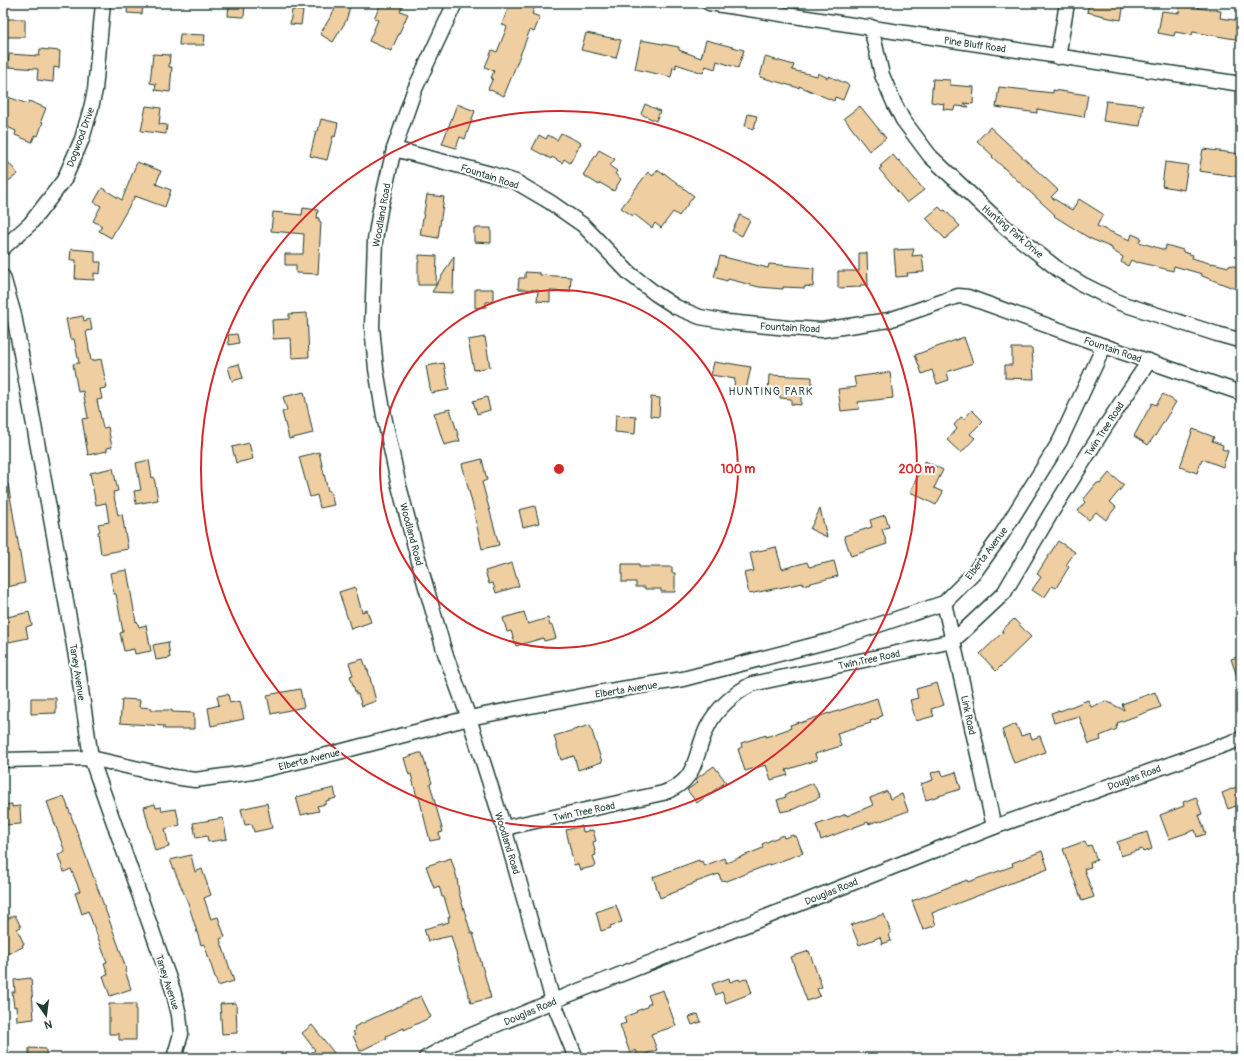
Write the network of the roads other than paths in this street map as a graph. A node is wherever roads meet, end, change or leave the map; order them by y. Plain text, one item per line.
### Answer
1 (103, 3) edge
2 (455, 3) edge
3 (709, 3) edge
4 (1066, 3) edge
5 (871, 27) junction
6 (1058, 57) junction
7 (1241, 84) edge
8 (394, 149) junction
9 (3, 248) edge
10 (3, 277) edge
11 (1241, 339) edge
12 (1104, 346) junction
13 (1149, 361) junction
14 (1241, 393) edge
15 (944, 603) junction
16 (953, 641) junction
17 (469, 718) junction
18 (1241, 739) edge
19 (90, 758) junction
20 (3, 760) edge
21 (994, 827) junction
22 (504, 828) junction
23 (553, 1001) junction
24 (174, 1058) edge
25 (426, 1058) edge
26 (576, 1058) edge

1 - 9 street, Dogwood Drive
2 - 8 street, Woodland Road
3 - 5 street, Pine Bluff Road
4 - 6 street
5 - 6 street, Pine Bluff Road
5 - 11 street, Hunting Park Drive
6 - 7 street, Pine Bluff Road
8 - 12 street, Fountain Road
8 - 17 street, Woodland Road
10 - 19 street, Taney Avenue
12 - 13 street, Fountain Road
12 - 15 street, Elberta Avenue
13 - 14 street, Fountain Road
13 - 16 street, Twin Tree Road
15 - 16 street, Link Road
15 - 17 street, Elberta Avenue
16 - 21 street, Link Road
16 - 22 street, Twin Tree Road
17 - 19 street, Elberta Avenue
17 - 22 street, Woodland Road
18 - 21 street, Douglas Road
19 - 20 street, Elberta Avenue
19 - 24 street, Taney Avenue
21 - 23 street, Douglas Road
22 - 23 street, Woodland Road
23 - 25 street, Douglas Road
23 - 26 street, Woodland Road

